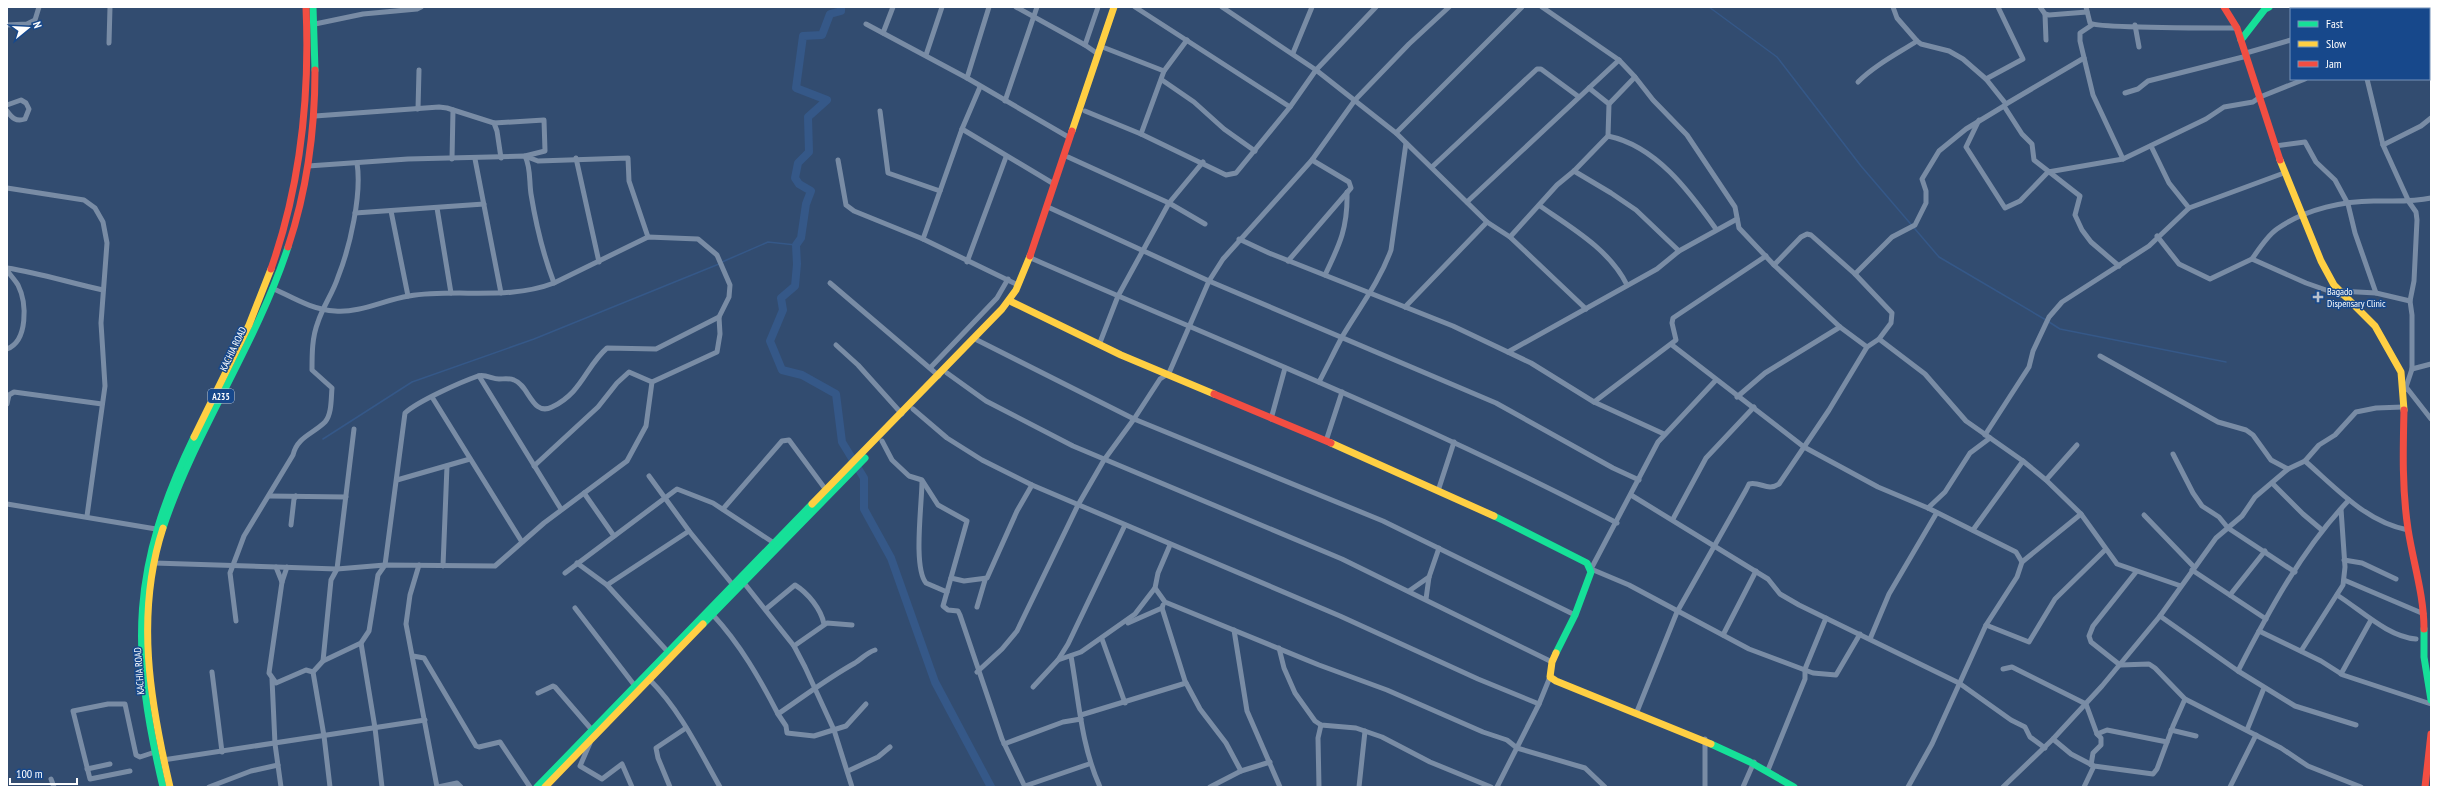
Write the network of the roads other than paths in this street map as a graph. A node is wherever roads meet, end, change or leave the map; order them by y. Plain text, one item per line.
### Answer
1 (39, 7) edge
2 (110, 7) edge
3 (306, 7) edge
4 (313, 7) edge
5 (421, 7) edge
6 (893, 7) edge
7 (942, 7) edge
8 (990, 7) edge
9 (1016, 7) edge
10 (1038, 7) edge
11 (1098, 7) edge
12 (1114, 7) edge
13 (1119, 7) edge
14 (1135, 7) edge
15 (1222, 7) edge
16 (1312, 7) edge
17 (1376, 7) edge
18 (1449, 7) edge
19 (1522, 7) edge
20 (1542, 7) edge
21 (1893, 7) edge
22 (1998, 7) edge
23 (2040, 7) edge
24 (2224, 7) edge
25 (2269, 7) edge
26 (2087, 10) edge
27 (2045, 14) junction
28 (1034, 17) junction
29 (314, 24) junction
30 (866, 24) dead end
31 (7, 25) edge
32 (2092, 25) junction
33 (2135, 25) junction
34 (2237, 28) junction
35 (883, 33) junction
36 (1187, 40) junction
37 (1917, 40) junction
38 (2046, 40) dead end
39 (2241, 40) junction
40 (2290, 40) edge
41 (109, 43) dead end
42 (1085, 45) junction
43 (2139, 47) dead end
44 (1105, 48) junction
45 (1293, 53) junction
46 (1098, 54) junction
47 (2246, 54) junction
48 (926, 55) junction
49 (2084, 58) junction
50 (1618, 60) junction
51 (419, 70) dead end
52 (1316, 70) junction
53 (1164, 71) junction
54 (1635, 77) junction
55 (967, 78) junction
56 (1986, 79) junction
57 (1162, 80) junction
58 (2302, 80) edge
59 (2367, 80) edge
60 (1858, 82) dead end
61 (1091, 83) junction
62 (980, 87) junction
63 (1589, 88) junction
64 (2125, 93) dead end
65 (2260, 97) junction
66 (1578, 98) junction
67 (1355, 100) junction
68 (1005, 101) junction
69 (1609, 104) junction
70 (7, 105) edge
71 (2005, 105) junction
72 (1290, 107) junction
73 (418, 109) junction
74 (453, 110) junction
75 (7, 111) edge
76 (880, 111) dead end
77 (1085, 111) junction
78 (315, 116) junction
79 (2431, 118) edge
80 (1979, 120) junction
81 (494, 123) junction
82 (962, 129) junction
83 (1396, 133) junction
84 (1142, 134) junction
85 (1608, 136) junction
86 (1070, 138) junction
87 (1406, 143) junction
88 (2383, 145) junction
89 (2151, 146) junction
90 (2275, 146) junction
91 (1255, 151) junction
92 (525, 156) junction
93 (1006, 157) junction
94 (1068, 157) junction
95 (501, 158) junction
96 (576, 158) junction
97 (452, 159) junction
98 (475, 159) junction
99 (2123, 159) junction
100 (838, 160) dead end
101 (1312, 160) junction
102 (1203, 162) junction
103 (357, 163) junction
104 (308, 166) junction
105 (1432, 167) junction
106 (1574, 172) junction
107 (2048, 172) junction
108 (2284, 173) junction
109 (1054, 184) junction
110 (7, 188) edge
111 (940, 191) junction
112 (1348, 192) junction
113 (2431, 198) edge
114 (1467, 202) junction
115 (2409, 202) junction
116 (1169, 203) junction
117 (484, 204) junction
118 (2348, 204) junction
119 (1540, 206) junction
120 (437, 208) junction
121 (1050, 208) junction
122 (2189, 208) junction
123 (390, 211) junction
124 (355, 213) junction
125 (2302, 214) junction
126 (1737, 218) junction
127 (1487, 222) junction
128 (1205, 224) dead end
129 (1716, 229) junction
130 (2157, 236) junction
131 (648, 237) junction
132 (1510, 237) junction
133 (1240, 239) junction
134 (923, 240) junction
135 (1679, 251) junction
136 (1142, 252) junction
137 (1766, 256) junction
138 (1033, 259) junction
139 (2252, 259) junction
140 (1288, 261) junction
141 (599, 262) junction
142 (967, 262) junction
143 (1774, 265) junction
144 (2119, 266) junction
145 (7, 269) edge
146 (1855, 274) junction
147 (1325, 275) junction
148 (1008, 279) junction
149 (1209, 281) junction
150 (830, 283) dead end
151 (554, 284) junction
152 (1018, 285) junction
153 (1627, 285) junction
154 (272, 288) junction
155 (103, 290) junction
156 (451, 293) junction
157 (501, 293) junction
158 (1371, 293) junction
159 (2342, 293) junction
160 (2376, 293) junction
161 (408, 296) junction
162 (1118, 296) junction
163 (2410, 301) junction
164 (1012, 302) junction
165 (1405, 307) junction
166 (1586, 309) junction
167 (323, 310) junction
168 (719, 317) junction
169 (1188, 327) junction
170 (1840, 327) junction
171 (1342, 337) junction
172 (1879, 339) junction
173 (977, 340) junction
174 (1672, 344) junction
175 (836, 345) dead end
176 (1099, 345) junction
177 (1867, 346) junction
178 (7, 349) edge
179 (1508, 352) junction
180 (2100, 356) dead end
181 (2431, 364) edge
182 (931, 367) junction
183 (1285, 368) junction
184 (2412, 369) junction
185 (947, 373) junction
186 (1169, 373) junction
187 (479, 376) junction
188 (939, 376) junction
189 (1716, 380) junction
190 (652, 382) junction
191 (1319, 382) junction
192 (2405, 390) junction
193 (1342, 392) junction
194 (432, 397) junction
195 (1737, 397) junction
196 (1594, 402) junction
197 (7, 404) edge
198 (102, 404) junction
199 (1754, 407) junction
200 (2403, 407) junction
201 (913, 409) junction
202 (902, 414) junction
203 (1134, 419) junction
204 (2431, 419) edge
205 (1271, 420) junction
206 (354, 429) dead end
207 (1664, 434) junction
208 (1988, 436) junction
209 (882, 440) junction
210 (1326, 441) junction
211 (1454, 442) junction
212 (2077, 445) dead end
213 (1804, 447) junction
214 (2173, 454) dead end
215 (470, 459) junction
216 (1104, 460) junction
217 (2024, 461) junction
218 (2305, 461) junction
219 (446, 466) junction
220 (534, 466) junction
221 (2288, 469) junction
222 (649, 476) dead end
223 (397, 480) junction
224 (922, 480) junction
225 (1639, 480) junction
226 (2046, 480) junction
227 (2272, 483) junction
228 (1032, 485) junction
229 (826, 490) junction
230 (1438, 491) junction
231 (584, 493) junction
232 (1631, 495) junction
233 (269, 496) junction
234 (296, 496) junction
235 (346, 497) junction
236 (665, 497) junction
237 (2350, 500) junction
238 (7, 504) edge
239 (1078, 505) junction
240 (1928, 508) junction
241 (561, 509) junction
242 (723, 509) junction
243 (2340, 509) junction
244 (1936, 514) junction
245 (2081, 514) junction
246 (2144, 515) dead end
247 (87, 516) junction
248 (1672, 520) junction
249 (1617, 523) junction
250 (291, 526) dead end
251 (1125, 526) junction
252 (2228, 528) junction
253 (156, 529) junction
254 (1973, 530) junction
255 (2322, 530) junction
256 (2408, 530) junction
257 (689, 531) junction
258 (614, 536) junction
259 (522, 542) junction
260 (774, 543) junction
261 (1170, 545) junction
262 (1714, 547) junction
263 (1439, 548) junction
264 (2106, 550) junction
265 (2265, 551) junction
266 (2344, 560) junction
267 (2022, 562) junction
268 (154, 563) junction
269 (577, 563) junction
270 (385, 565) junction
271 (419, 565) junction
272 (234, 566) junction
273 (443, 566) junction
274 (276, 567) junction
275 (287, 567) junction
276 (1591, 568) junction
277 (337, 569) junction
278 (2193, 569) junction
279 (1756, 571) junction
280 (2136, 572) junction
281 (2295, 572) junction
282 (566, 573) dead end
283 (1429, 577) junction
284 (951, 578) junction
285 (2396, 579) dead end
286 (985, 580) junction
287 (2344, 580) junction
288 (282, 582) junction
289 (744, 583) junction
290 (606, 585) junction
291 (734, 585) junction
292 (2181, 586) junction
293 (1155, 588) junction
294 (1409, 591) junction
295 (947, 592) junction
296 (2230, 595) junction
297 (2337, 595) junction
298 (1426, 599) junction
299 (1163, 605) junction
300 (977, 607) dead end
301 (575, 608) dead end
302 (766, 609) junction
303 (1677, 612) junction
304 (2424, 614) junction
305 (1575, 615) junction
306 (712, 616) junction
307 (2160, 616) junction
308 (1826, 618) junction
309 (2264, 620) junction
310 (2371, 620) junction
311 (236, 621) dead end
312 (824, 624) junction
313 (852, 625) dead end
314 (1122, 626) junction
315 (1986, 626) junction
316 (1234, 630) junction
317 (2259, 631) junction
318 (1860, 634) junction
319 (1723, 635) junction
320 (1102, 638) junction
321 (1870, 639) junction
322 (2416, 639) dead end
323 (361, 643) junction
324 (794, 646) junction
325 (1279, 648) junction
326 (875, 650) dead end
327 (2300, 651) junction
328 (668, 652) junction
329 (412, 656) junction
330 (1071, 656) junction
331 (2427, 658) edge
332 (1058, 660) junction
333 (323, 661) junction
334 (1552, 662) junction
335 (2120, 665) junction
336 (1805, 669) junction
337 (2003, 669) dead end
338 (2238, 671) junction
339 (212, 672) dead end
340 (313, 672) junction
341 (977, 672) junction
342 (2341, 674) junction
343 (1550, 677) junction
344 (272, 679) junction
345 (650, 680) junction
346 (1186, 683) junction
347 (1959, 683) junction
348 (635, 686) junction
349 (1033, 687) dead end
350 (2264, 688) junction
351 (815, 690) junction
352 (538, 693) dead end
353 (2185, 699) junction
354 (2431, 700) edge
355 (1126, 703) junction
356 (866, 704) dead end
357 (1539, 704) junction
358 (2086, 704) junction
359 (2431, 704) edge
360 (778, 714) junction
361 (1636, 714) junction
362 (1081, 717) junction
363 (425, 720) junction
364 (2356, 725) dead end
365 (1321, 726) junction
366 (375, 728) junction
367 (686, 728) junction
368 (592, 730) junction
369 (834, 730) junction
370 (2171, 730) junction
371 (2247, 730) junction
372 (1365, 731) junction
373 (2097, 734) junction
374 (2256, 734) junction
375 (2431, 734) edge
376 (324, 736) junction
377 (2196, 736) dead end
378 (592, 739) junction
379 (1705, 739) junction
380 (2053, 740) junction
381 (2167, 742) junction
382 (275, 744) junction
383 (1004, 744) junction
384 (2431, 746) edge
385 (890, 747) dead end
386 (1517, 748) junction
387 (2045, 748) junction
388 (155, 752) junction
389 (222, 752) junction
390 (163, 760) junction
391 (1270, 762) junction
392 (1754, 762) junction
393 (110, 764) dead end
394 (1089, 764) junction
395 (278, 765) junction
396 (2092, 766) junction
397 (558, 769) junction
398 (87, 770) junction
399 (1768, 770) junction
400 (130, 771) dead end
401 (848, 771) junction
402 (1241, 771) junction
403 (51, 779) dead end
404 (54, 787) edge
405 (163, 787) edge
406 (170, 787) edge
407 (209, 787) edge
408 (281, 787) edge
409 (330, 787) edge
410 (382, 787) edge
411 (438, 787) edge
412 (461, 787) edge
413 (530, 787) edge
414 (537, 787) edge
415 (545, 787) edge
416 (632, 787) edge
417 (670, 787) edge
418 (720, 787) edge
419 (852, 787) edge
420 (1025, 787) edge
421 (1100, 787) edge
422 (1210, 787) edge
423 (1280, 787) edge
424 (1318, 787) edge
425 (1359, 787) edge
426 (1490, 787) edge
427 (1497, 787) edge
428 (1605, 787) edge
429 (1705, 787) edge
430 (1743, 787) edge
431 (1794, 787) edge
432 (1908, 787) edge
433 (2003, 787) edge
434 (2084, 787) edge
435 (2230, 787) edge
436 (2361, 787) edge
437 (2425, 787) edge

1 - 31 street
2 - 41 street
3 - 253 main road, KACHIA ROAD / A235
4 - 29 main road, KACHIA ROAD / A235
5 - 29 street
6 - 35 street
7 - 48 street
8 - 55 street
9 - 28 street
10 - 28 street
11 - 42 street
12 - 46 main road
13 - 44 main road
14 - 36 street
15 - 45 street
16 - 45 street
17 - 52 street
18 - 67 street
19 - 83 street
20 - 50 street
21 - 37 street
22 - 56 street
23 - 27 street
24 - 34 main road
25 - 39 main road
26 - 27 street
26 - 32 street
27 - 38 street
28 - 42 street
28 - 68 street
29 - 78 main road, KACHIA ROAD / A235
30 - 35 street
32 - 33 street
32 - 49 street
33 - 34 street
33 - 43 street
34 - 39 main road
35 - 48 street
36 - 53 street
36 - 72 street
37 - 56 street
37 - 60 street
39 - 47 main road
40 - 47 street
42 - 46 street
44 - 53 street
44 - 61 main road
45 - 52 street
46 - 61 main road
47 - 64 street
47 - 65 main road
48 - 55 street
49 - 71 street
49 - 99 street
50 - 54 street
50 - 63 street
51 - 73 street
52 - 67 street
52 - 72 street
53 - 57 street
54 - 69 street
54 - 126 street
55 - 62 street
56 - 71 street
57 - 84 street
57 - 91 street
58 - 65 street
59 - 88 street
61 - 77 main road
61 - 86 main road
62 - 68 street
62 - 82 street
63 - 66 street
63 - 69 street
65 - 89 street
65 - 90 main road
66 - 105 street
66 - 114 street
67 - 83 street
67 - 101 street
68 - 86 street
69 - 85 street
70 - 75 street
71 - 80 street
71 - 107 street
72 - 91 street
73 - 74 street
73 - 78 street
74 - 81 street
74 - 97 street
76 - 111 street
77 - 84 street
77 - 94 main road
78 - 104 main road, KACHIA ROAD / A235
79 - 88 street
80 - 107 street
80 - 146 street
81 - 92 street
81 - 95 street
82 - 93 street
82 - 111 street
83 - 87 street
84 - 102 street
85 - 106 street
85 - 129 street
86 - 109 main road
87 - 105 street
87 - 158 street
88 - 115 street
89 - 99 street
89 - 122 street
90 - 108 main road
90 - 118 street
91 - 102 street
92 - 95 street
92 - 96 street
92 - 151 street
93 - 109 street
93 - 142 street
94 - 116 street
94 - 121 main road
95 - 98 street
96 - 131 street
96 - 141 street
97 - 98 street
97 - 103 street
98 - 117 street
99 - 107 street
100 - 134 street
101 - 112 street
101 - 133 street
102 - 116 street
103 - 104 street
103 - 124 street
104 - 154 main road, KACHIA ROAD / A235
105 - 114 street
106 - 119 street
106 - 135 street
107 - 144 street
108 - 122 street
108 - 125 main road
109 - 152 main road
110 - 155 street
111 - 134 street
112 - 140 street
112 - 147 street
113 - 115 street
114 - 127 street
115 - 118 street
115 - 163 street
116 - 128 street
116 - 136 street
117 - 120 street
117 - 157 street
118 - 125 street
118 - 160 street
119 - 132 street
119 - 153 street
120 - 123 street
120 - 156 street
121 - 136 street
121 - 138 main road
122 - 130 street
123 - 124 street
123 - 161 street
124 - 167 street
125 - 139 street
125 - 159 main road
126 - 129 street
126 - 137 street
127 - 132 street
127 - 165 street
129 - 135 street
130 - 139 street
130 - 144 street
131 - 141 street
131 - 168 street
132 - 166 street
133 - 140 street
133 - 149 street
134 - 142 street
135 - 153 street
136 - 149 street
136 - 162 street
137 - 143 street
137 - 174 street
138 - 162 street
138 - 164 main road
139 - 159 street
140 - 147 street
141 - 151 street
142 - 148 street
143 - 146 street
143 - 170 street
144 - 208 street
145 - 155 street
145 - 178 street
146 - 172 street
147 - 158 street
148 - 152 street
148 - 182 street
149 - 169 street
149 - 171 street
150 - 182 street
151 - 157 street
152 - 188 main road
153 - 166 street
154 - 167 street
154 - 268 main road, KACHIA ROAD / A235
155 - 198 street
156 - 157 street
156 - 161 street
158 - 165 street
158 - 171 street
159 - 160 street
159 - 192 main road
160 - 163 street
161 - 167 street
162 - 169 street
162 - 176 street
163 - 184 street
164 - 173 main road
164 - 176 main road
165 - 179 street
166 - 179 street
167 - 233 street
168 - 187 street
168 - 190 street
169 - 183 street
169 - 186 street
170 - 177 street
170 - 195 street
171 - 191 street
171 - 225 street
172 - 177 street
172 - 208 street
173 - 185 main road
173 - 203 street
174 - 189 street
174 - 196 street
175 - 202 street
176 - 186 main road
177 - 213 street
179 - 196 street
180 - 221 street
181 - 184 street
182 - 188 street
183 - 191 street
183 - 205 street
184 - 192 street
185 - 201 main road
185 - 216 street
186 - 203 street
186 - 205 main road
187 - 194 street
187 - 220 street
188 - 202 main road
189 - 195 street
189 - 207 street
190 - 220 street
190 - 231 street
191 - 193 street
192 - 200 main road
192 - 204 street
193 - 210 street
193 - 211 street
194 - 215 street
194 - 223 street
195 - 199 street
196 - 207 street
197 - 198 street
198 - 247 street
199 - 213 street
199 - 248 street
200 - 218 street
200 - 256 main road
201 - 209 main road
201 - 228 street
202 - 229 main road
203 - 216 street
203 - 263 street
205 - 210 main road
206 - 235 street
207 - 225 street
208 - 217 street
208 - 240 street
209 - 224 street
209 - 289 main road
210 - 230 main road
211 - 230 street
211 - 249 street
212 - 226 street
213 - 240 street
213 - 262 street
214 - 252 street
215 - 219 street
215 - 259 street
216 - 239 street
216 - 294 street
217 - 226 street
217 - 254 street
218 - 221 street
218 - 237 street
219 - 223 street
219 - 273 street
220 - 241 street
221 - 227 street
222 - 236 street
223 - 270 street
224 - 284 street
224 - 295 street
225 - 232 street
226 - 245 street
227 - 252 street
227 - 255 street
228 - 239 street
228 - 286 street
229 - 242 street
229 - 260 main road
230 - 276 main road
231 - 241 street
231 - 258 street
232 - 248 street
232 - 249 street
233 - 234 street
233 - 272 street
234 - 235 street
234 - 250 street
235 - 277 street
236 - 242 street
236 - 257 street
236 - 258 street
237 - 243 street
237 - 256 street
238 - 247 street
239 - 251 street
239 - 341 street
240 - 244 street
241 - 259 street
242 - 260 street
243 - 255 street
243 - 266 street
244 - 254 street
244 - 321 street
245 - 264 street
245 - 267 street
246 - 278 street
247 - 253 street
248 - 262 street
249 - 276 street
251 - 261 street
251 - 332 street
252 - 265 street
252 - 278 street
253 - 388 main road, KACHIA ROAD / A235
254 - 267 street
255 - 281 street
256 - 304 main road
257 - 290 street
257 - 291 street
258 - 269 street
259 - 273 street
260 - 291 main road
261 - 293 street
261 - 357 street
262 - 279 street
262 - 303 street
263 - 283 street
263 - 305 street
264 - 280 street
264 - 315 street
265 - 281 street
265 - 296 street
266 - 285 street
266 - 287 street
267 - 315 street
268 - 272 street
268 - 390 main road, KACHIA ROAD / A235
269 - 282 street
269 - 290 street
270 - 271 street
270 - 277 street
270 - 323 street
271 - 273 street
271 - 329 street
272 - 274 street
272 - 311 street
274 - 275 street
274 - 288 street
275 - 277 street
275 - 288 street
276 - 303 street
276 - 305 main road
277 - 333 street
278 - 292 street
278 - 296 street
279 - 308 street
279 - 319 street
280 - 292 street
280 - 335 street
281 - 309 street
283 - 294 street
283 - 298 street
284 - 286 street
284 - 295 street
286 - 300 street
287 - 297 street
287 - 304 street
288 - 344 street
289 - 302 street
289 - 306 main road
290 - 328 street
291 - 328 main road
292 - 307 street
293 - 299 street
293 - 314 street
294 - 298 street
295 - 341 street
296 - 309 street
297 - 310 street
297 - 327 street
298 - 334 street
299 - 314 street
299 - 316 street
299 - 346 street
301 - 348 street
302 - 312 street
302 - 324 street
303 - 319 street
303 - 361 street
304 - 331 main road
305 - 334 main road
306 - 345 main road
306 - 360 street
307 - 335 street
307 - 338 street
308 - 318 street
308 - 336 street
309 - 317 street
310 - 322 street
310 - 342 street
312 - 313 street
312 - 324 street
314 - 320 street
315 - 347 street
316 - 325 street
316 - 391 street
317 - 327 street
317 - 338 street
318 - 321 street
318 - 336 street
319 - 336 street
320 - 330 street
320 - 355 street
321 - 347 street
323 - 333 street
323 - 366 street
324 - 351 street
325 - 365 street
325 - 386 street
326 - 351 street
327 - 342 street
328 - 348 main road
329 - 363 street
329 - 413 street
330 - 332 street
330 - 362 street
331 - 354 main road
332 - 349 street
333 - 340 street
334 - 343 main road
335 - 353 street
335 - 358 street
336 - 399 street
337 - 358 street
338 - 350 street
339 - 389 street
340 - 344 street
340 - 376 street
341 - 383 street
342 - 359 street
343 - 357 street
343 - 361 main road
344 - 382 street
345 - 367 street
345 - 378 main road
346 - 355 street
346 - 402 street
347 - 387 street
347 - 432 street
348 - 368 main road
350 - 364 street
350 - 371 street
351 - 360 street
351 - 369 street
352 - 368 street
353 - 370 street
353 - 371 street
355 - 362 street
356 - 369 street
357 - 386 street
358 - 373 street
358 - 380 street
360 - 369 street
361 - 379 main road
362 - 383 street
362 - 394 street
363 - 366 street
363 - 411 street
365 - 372 street
365 - 424 street
366 - 376 street
366 - 410 street
367 - 417 street
367 - 418 street
368 - 397 main road
369 - 401 street
370 - 377 street
370 - 381 street
371 - 374 street
372 - 425 street
372 - 426 street
373 - 381 street
373 - 396 street
374 - 435 street
374 - 436 street
375 - 384 main road
376 - 382 street
376 - 409 street
378 - 397 main road
378 - 416 street
379 - 392 main road
379 - 429 street
380 - 387 street
380 - 396 street
381 - 396 street
382 - 389 street
382 - 395 street
383 - 420 street
384 - 437 main road
385 - 401 street
386 - 427 street
386 - 428 street
387 - 433 street
388 - 398 street
388 - 405 main road, KACHIA ROAD / A235
389 - 390 street
390 - 406 main road, KACHIA ROAD / A235
391 - 402 street
391 - 423 street
392 - 399 main road
392 - 430 street
393 - 398 street
394 - 420 street
394 - 421 street
395 - 407 street
395 - 408 street
396 - 434 street
397 - 414 main road
397 - 415 main road
398 - 400 street
399 - 431 main road
401 - 419 street
402 - 422 street
403 - 404 street
411 - 412 street

